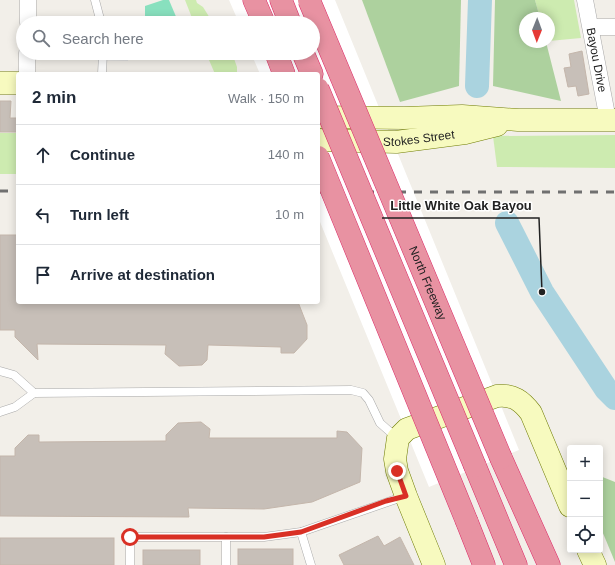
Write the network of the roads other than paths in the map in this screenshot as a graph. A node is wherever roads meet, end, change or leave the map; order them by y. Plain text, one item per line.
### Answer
1 (28, 0) edge
2 (94, 0) edge
3 (254, 0) edge
4 (281, 0) edge
5 (310, 0) edge
6 (585, 0) edge
7 (28, 16) edge
8 (99, 16) edge
9 (261, 16) edge
10 (287, 16) edge
11 (317, 16) edge
12 (320, 24) edge
13 (591, 27) junction
14 (615, 27) edge
15 (28, 60) edge
16 (103, 60) edge
17 (279, 60) edge
18 (306, 60) edge
19 (27, 72) edge
20 (102, 72) edge
21 (283, 72) edge
22 (311, 72) edge
23 (0, 83) edge
24 (16, 83) edge
25 (320, 94) edge
26 (320, 117) edge
27 (518, 120) junction
28 (612, 120) edge
29 (320, 140) edge
30 (320, 162) edge
31 (0, 371) edge
32 (34, 393) junction
33 (0, 412) edge
34 (398, 438) junction
35 (406, 496) junction
36 (567, 499) edge
37 (301, 532) junction
38 (226, 537) junction
39 (589, 553) edge
40 (130, 565) edge
41 (226, 565) edge
42 (311, 565) edge
43 (434, 565) edge
44 (484, 565) edge
45 (516, 565) edge
46 (549, 565) edge
47 (595, 565) edge

1 - 7 street
2 - 8 lane
3 - 9 highway
4 - 10 highway
5 - 11 highway, North Freeway, bridge
6 - 13 street, Bayou Drive
12 - 46 highway, North Freeway, bridge
13 - 14 street
13 - 28 street, Bayou Drive
15 - 19 street
16 - 20 lane
17 - 21 highway
18 - 22 highway
23 - 24 street
25 - 45 highway, bridge
26 - 27 street, Stokes Street
27 - 28 street, Stokes Street
27 - 29 street, Stokes Street
30 - 44 highway, bridge
31 - 32 lane
32 - 33 lane
32 - 34 lane
34 - 35 street
34 - 36 street
35 - 37 lane
35 - 43 street
37 - 38 lane
37 - 42 lane
38 - 40 lane
38 - 41 lane
39 - 47 street

